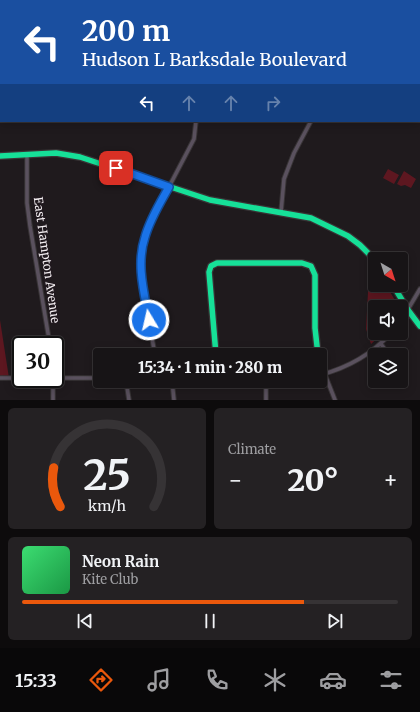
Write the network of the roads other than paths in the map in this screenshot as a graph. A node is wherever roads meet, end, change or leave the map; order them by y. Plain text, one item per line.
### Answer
1 (196, 122) edge
2 (310, 122) edge
3 (27, 154) junction
4 (0, 156) edge
5 (169, 187) junction
6 (281, 212) junction
7 (368, 253) edge
8 (420, 289) edge
9 (408, 310) joint
10 (420, 326) edge
11 (48, 336) edge
12 (385, 340) edge
13 (381, 344) junction
14 (154, 348) edge
15 (215, 348) edge
16 (317, 348) edge
17 (384, 348) edge
18 (327, 373) edge
19 (0, 378) edge
20 (12, 378) edge
21 (64, 378) edge
22 (93, 378) edge
23 (327, 379) edge
24 (54, 388) edge
25 (127, 388) edge
26 (173, 388) edge
27 (266, 388) edge
28 (53, 400) edge
29 (128, 400) edge
30 (174, 400) edge
31 (266, 400) edge
32 (335, 400) edge

1 - 5 street
2 - 6 street
3 - 4 street
3 - 5 street
3 - 11 street, East Hampton Avenue
5 - 6 street
5 - 14 street
6 - 7 street
8 - 9 street
9 - 10 street
12 - 13 street
13 - 17 street
13 - 18 street
15 - 16 street
19 - 20 street
21 - 22 street
23 - 32 street
24 - 28 street
25 - 29 street
26 - 30 street
27 - 31 street

